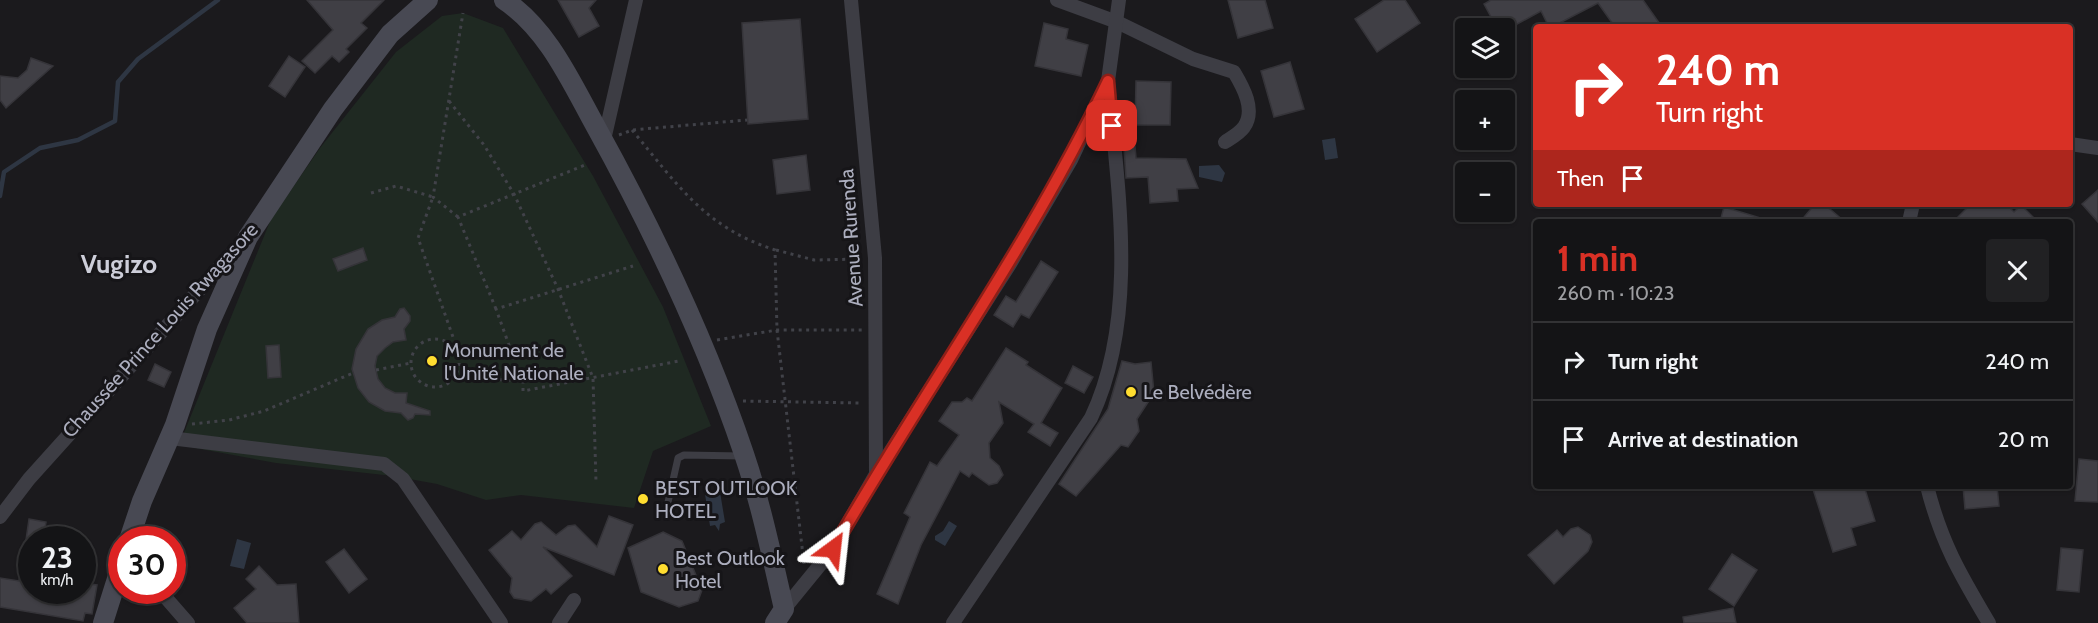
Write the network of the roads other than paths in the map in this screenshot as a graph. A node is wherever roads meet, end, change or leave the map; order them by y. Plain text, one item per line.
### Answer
1 (428, 0) edge
2 (504, 0) edge
3 (636, 0) edge
4 (851, 0) edge
5 (1057, 0) edge
6 (1119, 0) edge
7 (1117, 22) junction
8 (1108, 81) junction
9 (604, 140) junction
10 (1225, 142) dead end
11 (2073, 144) edge
12 (2098, 148) edge
13 (248, 237) junction
14 (173, 431) junction
15 (745, 456) junction
16 (876, 474) junction
17 (1928, 489) edge
18 (666, 511) dead end
19 (0, 517) edge
20 (134, 526) edge
21 (574, 600) dead end
22 (109, 604) edge
23 (171, 604) edge
24 (780, 616) edge
25 (103, 623) edge
26 (188, 623) edge
27 (501, 623) edge
28 (559, 623) edge
29 (953, 623) edge
30 (1989, 623) edge

1 - 13 street, Chaussée Prince Louis Rwagasore
2 - 9 street
3 - 9 street
4 - 16 street, Avenue Rurenda
5 - 7 street
6 - 7 street
7 - 8 street
7 - 10 street
8 - 16 street
8 - 29 street
9 - 15 street
11 - 12 street
13 - 14 street
13 - 19 street, Chaussée Prince Louis Rwagasore
14 - 20 street
14 - 27 street
15 - 18 lane
15 - 24 street
16 - 24 street
17 - 30 street
21 - 28 street
22 - 25 street
23 - 26 street

